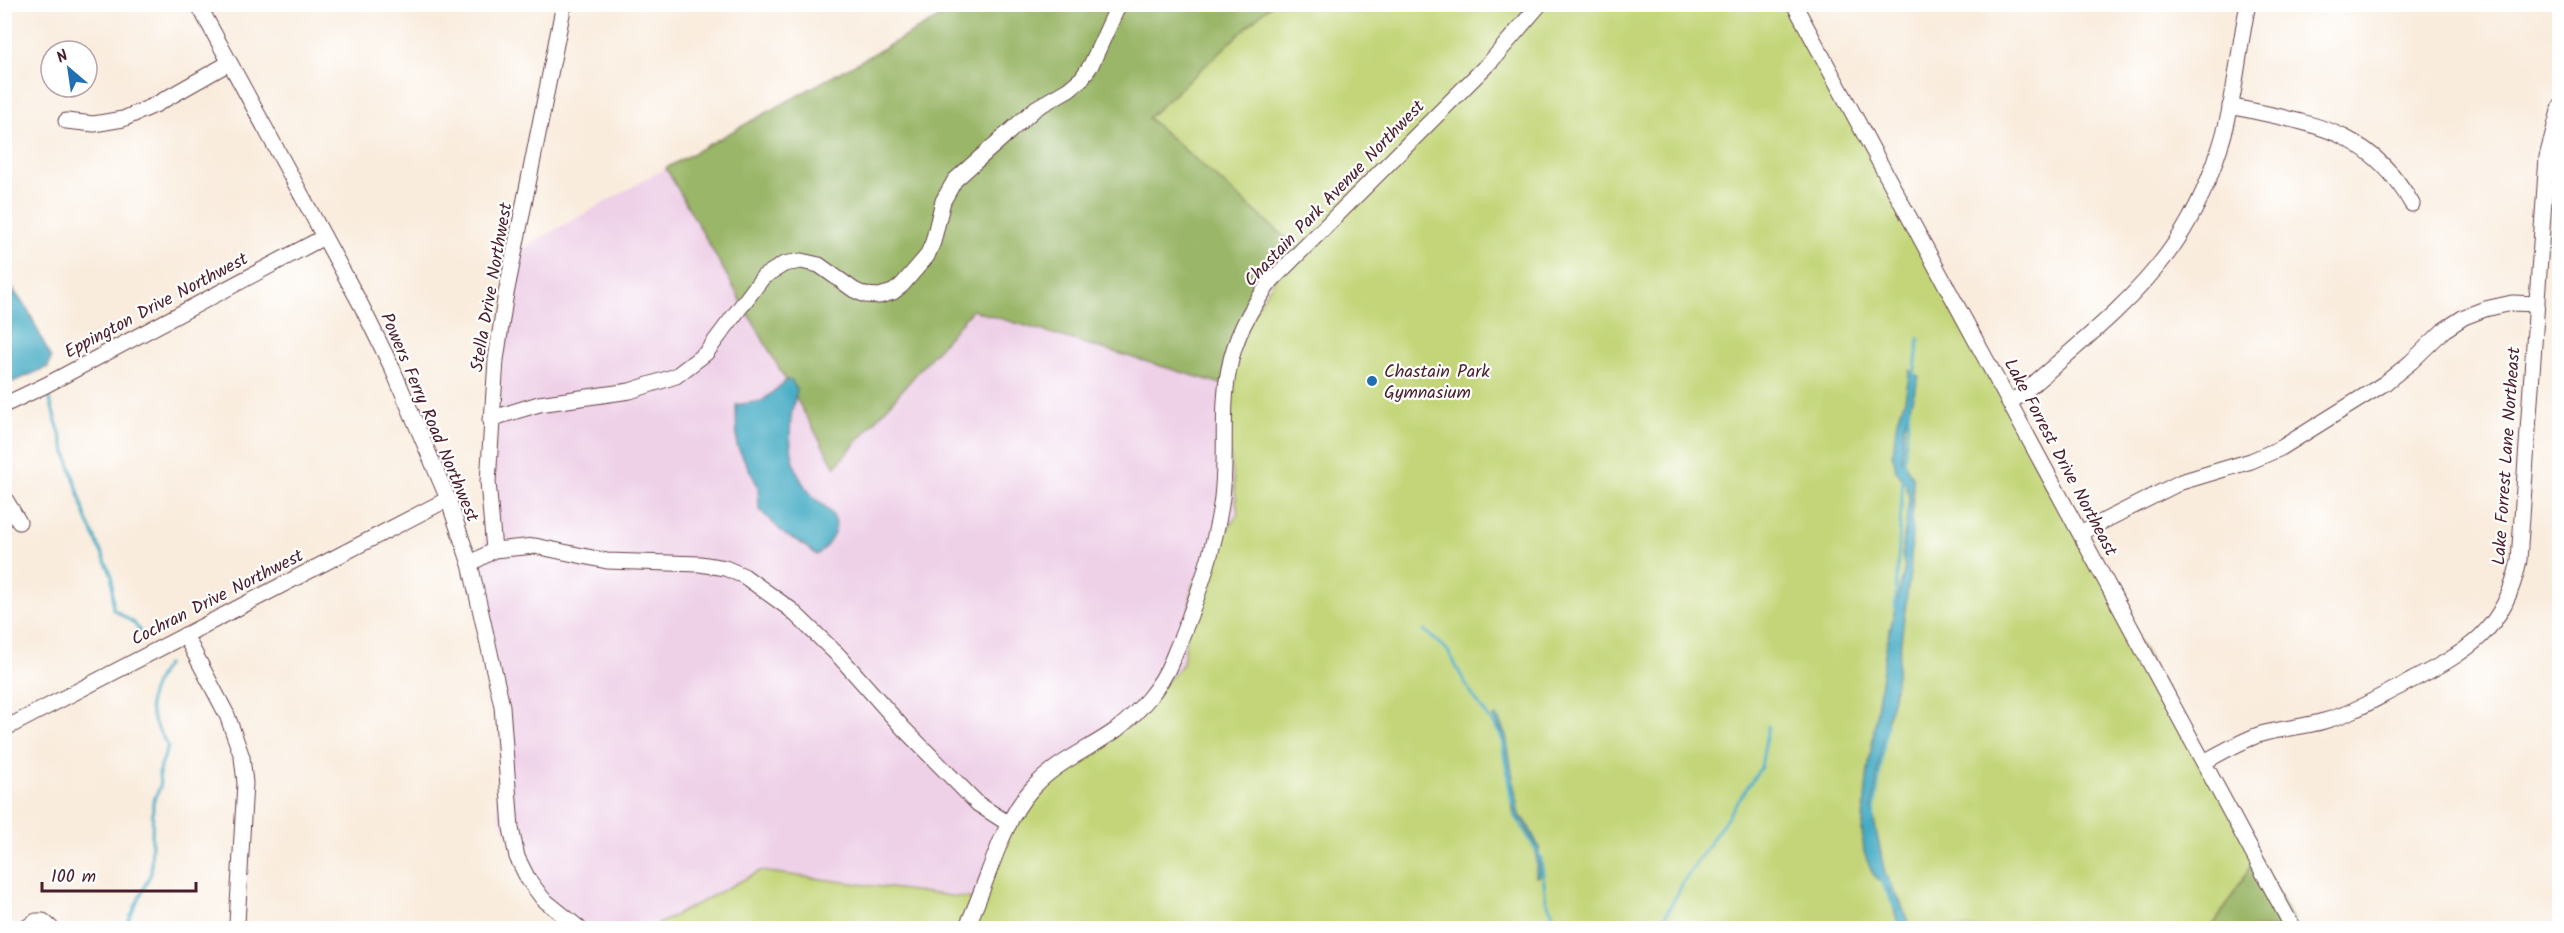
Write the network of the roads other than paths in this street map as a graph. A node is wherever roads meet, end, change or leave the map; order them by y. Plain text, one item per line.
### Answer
1 (198, 4) edge
2 (564, 4) edge
3 (1119, 4) edge
4 (1540, 4) edge
5 (1794, 4) edge
6 (2248, 4) edge
7 (229, 63) junction
8 (2230, 106) junction
9 (2559, 107) edge
10 (66, 121) dead end
11 (2412, 204) dead end
12 (324, 237) junction
13 (2537, 304) junction
14 (2010, 402) junction
15 (4, 405) edge
16 (490, 419) junction
17 (4, 497) edge
18 (448, 499) junction
19 (19, 522) dead end
20 (2080, 533) junction
21 (494, 550) junction
22 (470, 564) junction
23 (185, 635) junction
24 (4, 729) edge
25 (2204, 762) junction
26 (1010, 824) junction
27 (237, 923) dead end
28 (26, 928) edge
29 (51, 928) edge
30 (579, 928) edge
31 (966, 928) edge
32 (2293, 928) edge

1 - 7 street, Powers Ferry Road Northwest
2 - 16 street, Stella Drive Northwest
3 - 16 street
4 - 26 street, Chastain Park Avenue Northwest
5 - 14 street, Lake Forrest Drive Northeast
6 - 8 street
7 - 10 street
7 - 12 street, Powers Ferry Road Northwest
8 - 11 street
8 - 14 street
9 - 13 street, Lake Forrest Lane Northeast
12 - 15 street, Eppington Drive Northwest
12 - 18 street, Powers Ferry Road Northwest
13 - 20 street
13 - 25 street, Lake Forrest Lane Northeast
14 - 20 street, Lake Forrest Drive Northeast
16 - 21 street, Stella Drive Northwest
17 - 19 street
18 - 22 street, Powers Ferry Road Northwest
18 - 23 street, Cochran Drive Northwest
20 - 25 street, Lake Forrest Drive Northeast
21 - 22 street
21 - 26 street
22 - 30 street, Powers Ferry Road Northwest
23 - 24 street, Cochran Drive Northwest
23 - 27 street
25 - 32 street, Lake Forrest Drive Northeast
26 - 31 street, Chastain Park Avenue Northwest
28 - 29 street

